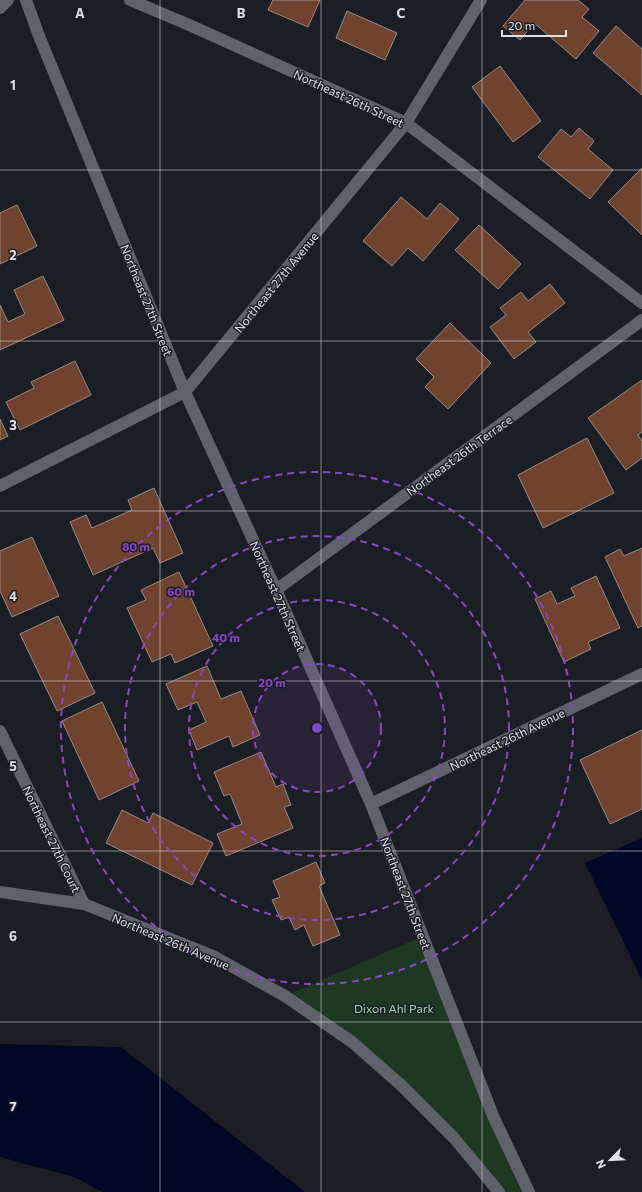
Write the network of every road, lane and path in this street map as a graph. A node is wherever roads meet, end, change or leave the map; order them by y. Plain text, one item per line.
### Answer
1 (8, 0) edge
2 (26, 0) edge
3 (130, 0) edge
4 (481, 0) edge
5 (0, 8) edge
6 (406, 124) junction
7 (642, 303) edge
8 (642, 320) edge
9 (185, 392) junction
10 (0, 486) edge
11 (276, 590) junction
12 (642, 674) edge
13 (0, 731) edge
14 (372, 804) junction
15 (0, 892) edge
16 (84, 904) junction
17 (499, 1192) edge
18 (529, 1192) edge

1 - 5 street
2 - 9 street, Northeast 27th Street
3 - 6 street, Northeast 26th Street
4 - 6 street, Northeast 27th Avenue
6 - 7 street, Northeast 26th Street
6 - 9 street, Northeast 27th Avenue
8 - 11 street, Northeast 26th Terrace
9 - 10 street, Northeast 27th Avenue
9 - 11 street, Northeast 27th Street
11 - 14 street, Northeast 27th Street
12 - 14 street, Northeast 26th Avenue
13 - 16 street, Northeast 27th Court
14 - 18 street, Northeast 27th Street
15 - 16 street, Northeast 26th Avenue
16 - 17 street, Northeast 26th Avenue

